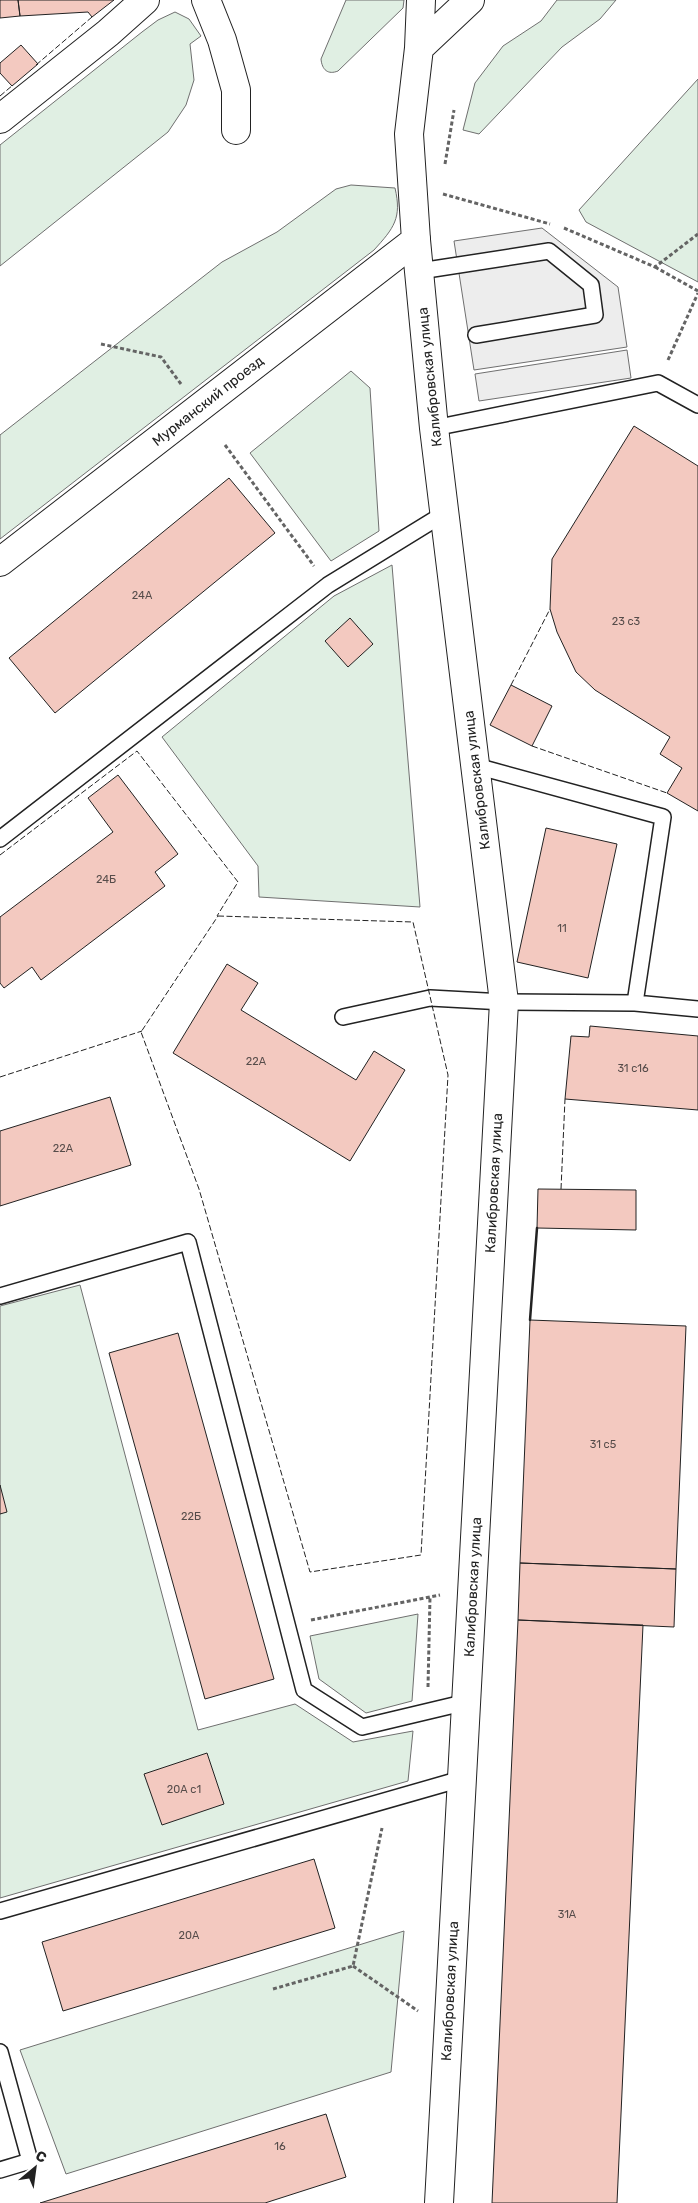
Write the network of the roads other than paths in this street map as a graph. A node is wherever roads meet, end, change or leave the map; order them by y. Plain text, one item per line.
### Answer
1 (145, 0) edge
2 (206, 0) edge
3 (421, 0) edge
4 (470, 0) edge
5 (419, 48) junction
6 (3, 110) edge
7 (236, 130) dead end
8 (416, 240) junction
9 (420, 270) junction
10 (476, 335) dead end
11 (698, 405) edge
12 (434, 428) junction
13 (445, 513) junction
14 (0, 562) edge
15 (476, 766) junction
16 (0, 839) edge
17 (504, 1002) junction
18 (635, 1003) junction
19 (698, 1009) edge
20 (343, 1016) dead end
21 (0, 1296) edge
22 (467, 1702) junction
23 (461, 1779) junction
24 (0, 1911) edge
25 (0, 2052) edge
26 (0, 2170) edge
27 (439, 2203) edge

1 - 6 street
2 - 7 street
3 - 5 street, Калибровская улица
4 - 5 street
5 - 8 street, Калибровская улица
8 - 9 street, Калибровская улица
8 - 14 street, Мурманский проезд
9 - 10 lane
9 - 12 street, Калибровская улица
11 - 12 lane
12 - 13 street, Калибровская улица
13 - 15 street, Калибровская улица
13 - 16 lane
15 - 17 street, Калибровская улица
15 - 18 lane
17 - 18 lane
17 - 20 lane
17 - 22 street, Калибровская улица
18 - 19 lane
21 - 22 lane
22 - 23 street, Калибровская улица
23 - 24 lane
23 - 27 street, Калибровская улица
25 - 26 lane

